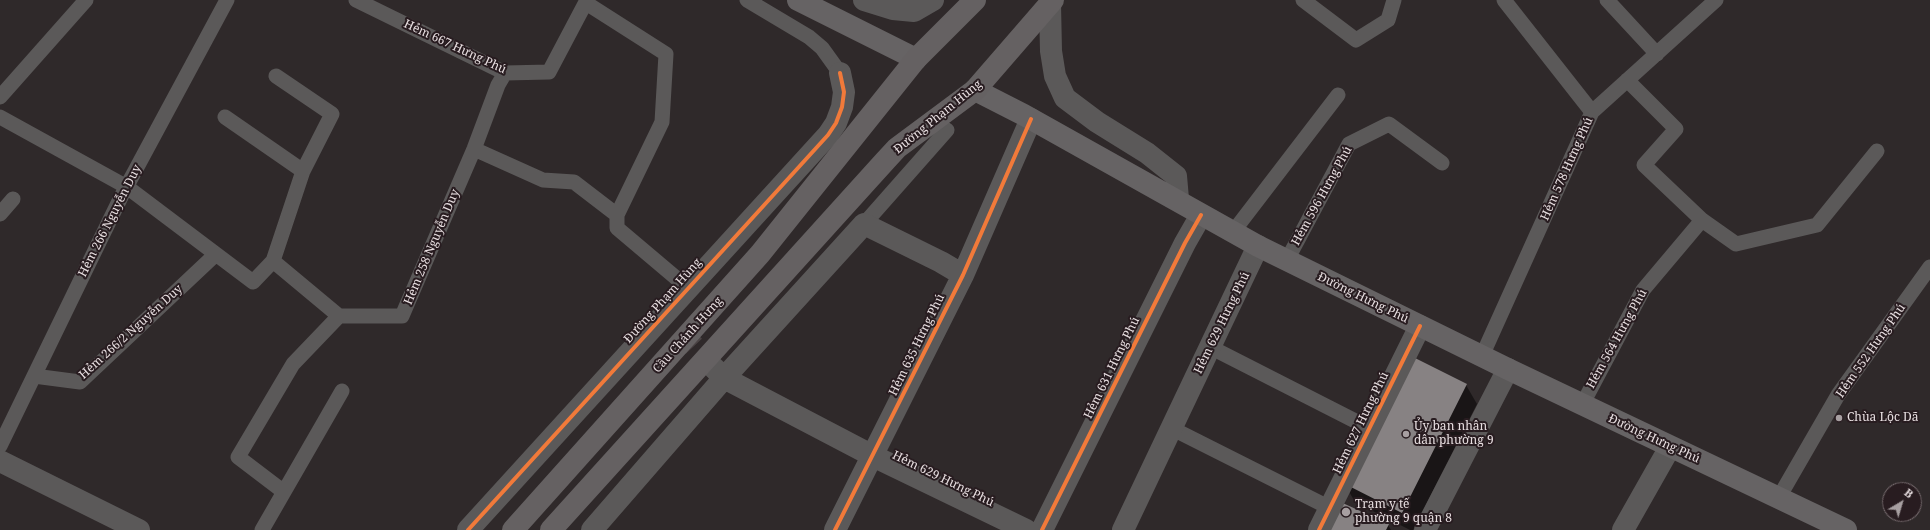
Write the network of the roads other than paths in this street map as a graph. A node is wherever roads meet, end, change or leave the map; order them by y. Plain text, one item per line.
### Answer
1 (86, 0) edge
2 (227, 0) edge
3 (356, 0) edge
4 (747, 0) edge
5 (798, 0) edge
6 (864, 0) edge
7 (933, 0) edge
8 (975, 0) edge
9 (1303, 0) edge
10 (1394, 0) edge
11 (1504, 0) edge
12 (1607, 0) edge
13 (1716, 0) edge
14 (587, 2) edge
15 (1052, 2) edge
16 (1657, 54) junction
17 (916, 59) junction
18 (505, 73) junction
19 (840, 73) joint
20 (276, 76) dead end
21 (1627, 80) junction
22 (975, 90) junction
23 (1338, 94) dead end
24 (0, 97) edge
25 (1592, 112) junction
26 (0, 116) edge
27 (225, 116) dead end
28 (1031, 119) junction
29 (947, 130) dead end
30 (474, 149) junction
31 (1877, 151) dead end
32 (1442, 163) dead end
33 (303, 171) junction
34 (127, 187) junction
35 (13, 199) dead end
36 (1178, 199) junction
37 (0, 214) edge
38 (617, 215) junction
39 (1201, 215) junction
40 (1702, 220) junction
41 (864, 224) junction
42 (1233, 232) junction
43 (1258, 246) junction
44 (216, 254) junction
45 (1287, 260) junction
46 (274, 261) junction
47 (1930, 267) edge
48 (963, 275) junction
49 (688, 288) junction
50 (339, 316) junction
51 (1420, 326) junction
52 (1210, 347) junction
53 (1482, 356) junction
54 (1508, 369) junction
55 (718, 372) junction
56 (34, 376) junction
57 (342, 391) dead end
58 (1582, 405) junction
59 (1171, 428) junction
60 (1370, 428) junction
61 (0, 446) edge
62 (1670, 447) junction
63 (873, 456) junction
64 (0, 461) edge
65 (284, 492) junction
66 (1778, 498) junction
67 (1330, 508) junction
68 (139, 530) edge
69 (262, 530) edge
70 (468, 530) edge
71 (513, 530) edge
72 (551, 530) edge
73 (592, 530) edge
74 (835, 530) edge
75 (1026, 530) edge
76 (1042, 530) edge
77 (1123, 530) edge
78 (1319, 530) edge
79 (1425, 530) edge
80 (1623, 530) edge
81 (1846, 530) edge

1 - 24 lane
2 - 34 lane, Hẻm 266 Nguyễn Duy
3 - 18 lane, Hẻm 667 Hưng Phú
4 - 19 lane, Đường Phạm Hùng
5 - 17 main road
6 - 7 street
8 - 17 main road
9 - 10 lane
11 - 25 lane
12 - 16 lane
13 - 16 lane, Hẻm 578 Hưng Phú
14 - 18 lane, Hẻm 667 Hưng Phú
14 - 38 lane
15 - 22 main road, Đường Phạm Hùng
15 - 36 street
16 - 21 lane, Hẻm 578 Hưng Phú
17 - 71 main road, Cầu Chánh Hưng
18 - 30 lane
19 - 49 street, Đường Phạm Hùng
20 - 33 lane
21 - 25 lane, Hẻm 578 Hưng Phú
21 - 40 lane
22 - 28 main road, Đường Hưng Phú
22 - 72 main road, Đường Phạm Hùng
23 - 42 lane
25 - 53 lane, Hẻm 578 Hưng Phú
26 - 34 lane
27 - 33 lane
28 - 36 main road, Đường Hưng Phú
28 - 48 street, Hẻm 635 Hưng Phú
29 - 41 lane, Đường Phạm Hùng
30 - 38 lane
30 - 50 lane, Hẻm 258 Nguyễn Duy
31 - 40 lane
32 - 45 lane, Hẻm 596 Hưng Phú
33 - 46 lane
34 - 44 lane
34 - 56 lane, Hẻm 266 Nguyễn Duy
35 - 37 lane
36 - 39 main road, Đường Hưng Phú
38 - 49 lane
39 - 42 main road, Đường Hưng Phú
39 - 76 street, Hẻm 631 Hưng Phú
40 - 58 lane, Hẻm 564 Hưng Phú
41 - 48 street
41 - 55 street, Đường Phạm Hùng
42 - 43 main road, Đường Hưng Phú
43 - 45 main road, Đường Hưng Phú
43 - 52 street, Hẻm 629 Hưng Phú
44 - 46 lane
44 - 56 lane, Hẻm 266/2 Nguyễn Duy
45 - 51 main road, Đường Hưng Phú
46 - 50 lane
47 - 66 lane, Hẻm 552 Hưng Phú
48 - 63 street, Hẻm 635 Hưng Phú
49 - 70 street, Đường Phạm Hùng
50 - 65 lane
51 - 53 main road, Đường Hưng Phú
51 - 60 street, Hẻm 627 Hưng Phú
52 - 59 street, Hẻm 629 Hưng Phú
52 - 60 lane, Hẻm 627 Hưng Phú
53 - 54 main road, Đường Hưng Phú
54 - 58 main road, Đường Hưng Phú
54 - 79 street
55 - 63 street, Hẻm 629 Hưng Phú
55 - 73 street, Đường Phạm Hùng
56 - 61 lane, Hẻm 266 Nguyễn Duy
57 - 65 lane
58 - 62 main road, Đường Hưng Phú
59 - 67 lane
59 - 77 street, Hẻm 629 Hưng Phú
60 - 67 street, Hẻm 627 Hưng Phú
62 - 66 main road, Đường Hưng Phú
62 - 80 street
63 - 74 street, Hẻm 635 Hưng Phú
63 - 75 street, Hẻm 629 Hưng Phú
64 - 68 street
65 - 69 lane
66 - 81 main road, Đường Hưng Phú
67 - 78 street, Hẻm 627 Hưng Phú

